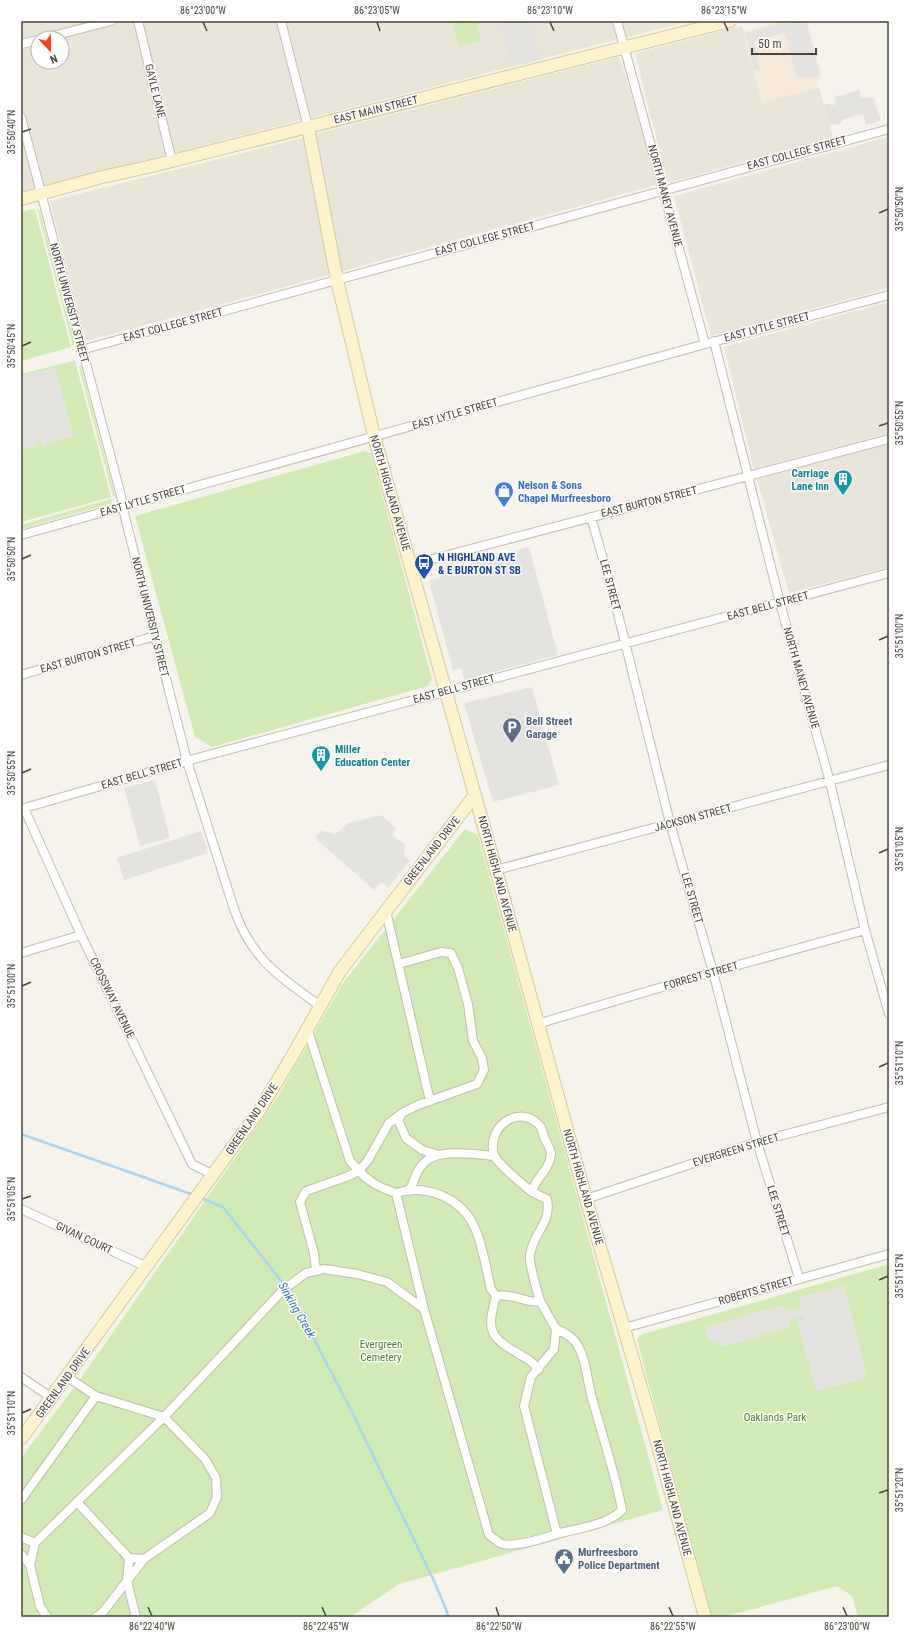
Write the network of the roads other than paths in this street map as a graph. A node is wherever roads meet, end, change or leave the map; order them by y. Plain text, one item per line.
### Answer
1 (111, 21) edge
2 (138, 21) edge
3 (281, 21) edge
4 (617, 21) edge
5 (730, 21) edge
6 (70, 32) edge
7 (625, 48) junction
8 (21, 117) edge
9 (308, 127) junction
10 (889, 129) edge
11 (172, 161) junction
12 (663, 190) junction
13 (41, 194) junction
14 (21, 199) edge
15 (336, 280) junction
16 (889, 295) edge
17 (714, 341) junction
18 (705, 344) junction
19 (81, 350) junction
20 (374, 436) junction
21 (889, 439) edge
22 (749, 477) junction
23 (123, 506) junction
24 (591, 517) junction
25 (21, 535) edge
26 (410, 565) junction
27 (889, 574) edge
28 (780, 603) junction
29 (155, 636) junction
30 (625, 643) junction
31 (21, 675) edge
32 (445, 691) junction
33 (187, 761) junction
34 (889, 765) edge
35 (830, 782) junction
36 (475, 795) junction
37 (23, 808) edge
38 (670, 824) junction
39 (496, 870) junction
40 (386, 911) junction
41 (865, 930) junction
42 (81, 935) junction
43 (21, 953) edge
44 (398, 964) junction
45 (713, 972) junction
46 (320, 1006) junction
47 (889, 1014) edge
48 (537, 1024) junction
49 (307, 1028) junction
50 (430, 1101) junction
51 (889, 1107) edge
52 (402, 1113) junction
53 (757, 1142) junction
54 (422, 1150) junction
55 (439, 1155) junction
56 (494, 1156) junction
57 (425, 1161) junction
58 (359, 1171) junction
59 (213, 1176) junction
60 (409, 1190) junction
61 (532, 1192) junction
62 (396, 1193) junction
63 (586, 1199) junction
64 (21, 1209) edge
65 (889, 1254) edge
66 (147, 1267) junction
67 (316, 1271) junction
68 (799, 1278) junction
69 (496, 1296) junction
70 (540, 1301) junction
71 (424, 1309) junction
72 (624, 1328) junction
73 (556, 1329) junction
74 (538, 1370) junction
75 (21, 1377) edge
76 (68, 1377) junction
77 (96, 1396) junction
78 (52, 1398) junction
79 (164, 1417) junction
80 (21, 1439) edge
81 (21, 1500) edge
82 (77, 1502) junction
83 (557, 1534) junction
84 (21, 1538) edge
85 (35, 1543) junction
86 (21, 1554) edge
87 (129, 1558) junction
88 (144, 1559) junction
89 (30, 1565) junction
90 (127, 1581) junction
91 (47, 1617) edge
92 (96, 1617) edge
93 (136, 1617) edge
94 (704, 1617) edge

1 - 6 street
2 - 11 street, GAYLE LANE
3 - 9 street
4 - 7 street, NORTH MANEY AVENUE
5 - 7 street, EAST MAIN STREET
7 - 9 street, EAST MAIN STREET
7 - 12 street, NORTH MANEY AVENUE
8 - 13 street, NORTH UNIVERSITY STREET
9 - 11 street, EAST MAIN STREET
9 - 15 street, NORTH HIGHLAND AVENUE
10 - 12 street, EAST COLLEGE STREET
11 - 13 street, EAST MAIN STREET
12 - 15 street, EAST COLLEGE STREET
12 - 18 street, NORTH MANEY AVENUE
13 - 14 street, EAST MAIN STREET
13 - 19 street, NORTH UNIVERSITY STREET
15 - 19 street, EAST COLLEGE STREET
15 - 20 street, NORTH HIGHLAND AVENUE
16 - 17 street, EAST LYTLE STREET
17 - 18 street, EAST LYTLE STREET
17 - 22 street, NORTH MANEY AVENUE
18 - 20 street, EAST LYTLE STREET
19 - 23 street, NORTH UNIVERSITY STREET
20 - 23 street, EAST LYTLE STREET
20 - 26 street, NORTH HIGHLAND AVENUE
21 - 22 street, EAST BURTON STREET
22 - 24 street, EAST BURTON STREET
22 - 28 street, NORTH MANEY AVENUE
23 - 25 street, EAST LYTLE STREET
23 - 29 street, NORTH UNIVERSITY STREET
24 - 26 street, EAST BURTON STREET
24 - 30 street, LEE STREET
26 - 32 street, NORTH HIGHLAND AVENUE
27 - 28 street, EAST BELL STREET
28 - 30 street, EAST BELL STREET
28 - 35 street, NORTH MANEY AVENUE
29 - 31 street, EAST BURTON STREET
29 - 33 street, NORTH UNIVERSITY STREET
30 - 32 street, EAST BELL STREET
30 - 38 street, LEE STREET
32 - 33 street, EAST BELL STREET
32 - 36 street, NORTH HIGHLAND AVENUE
33 - 37 street, EAST BELL STREET
33 - 46 street, NORTH UNIVERSITY STREET
34 - 35 street, JACKSON STREET
35 - 38 street, JACKSON STREET
35 - 41 street, NORTH MANEY AVENUE
36 - 39 street, NORTH HIGHLAND AVENUE
36 - 40 street, GREENLAND DRIVE
37 - 42 street, CROSSWAY AVENUE
38 - 39 street, JACKSON STREET
38 - 45 street, LEE STREET
39 - 48 street, NORTH HIGHLAND AVENUE
40 - 44 street
40 - 46 street, GREENLAND DRIVE
41 - 45 street, FORREST STREET
41 - 47 street, NORTH MANEY AVENUE
42 - 43 street
42 - 59 street, CROSSWAY AVENUE
44 - 50 street
44 - 50 street
45 - 48 street, FORREST STREET
45 - 53 street, LEE STREET
46 - 49 street, GREENLAND DRIVE
48 - 63 street, NORTH HIGHLAND AVENUE
49 - 58 street
49 - 59 street, GREENLAND DRIVE
50 - 52 street
51 - 53 street, EVERGREEN STREET
52 - 54 street
52 - 58 street
53 - 63 street, EVERGREEN STREET
53 - 68 street, LEE STREET
54 - 55 street
54 - 57 street
55 - 56 street
55 - 57 street
56 - 61 street
56 - 61 street
57 - 60 street
58 - 62 street
58 - 67 street
59 - 66 street, GREENLAND DRIVE
60 - 62 street
60 - 69 street
61 - 70 street
62 - 71 street
63 - 72 street, NORTH HIGHLAND AVENUE
64 - 66 street, GIVAN COURT
65 - 68 street, ROBERTS STREET
66 - 76 street, GREENLAND DRIVE
67 - 71 street
67 - 79 street
68 - 72 street, ROBERTS STREET
69 - 70 street
69 - 74 street
70 - 73 street
71 - 83 street
72 - 94 street, NORTH HIGHLAND AVENUE
73 - 74 street
73 - 83 street
74 - 83 street
75 - 78 street
76 - 77 street
76 - 78 street, GREENLAND DRIVE
77 - 79 street
77 - 81 street
78 - 80 street, GREENLAND DRIVE
79 - 82 street
79 - 88 street
82 - 85 street
82 - 87 street
84 - 85 street
85 - 89 street
86 - 89 street
87 - 88 street
87 - 90 street
88 - 90 street
89 - 91 street
90 - 92 street
90 - 93 street

